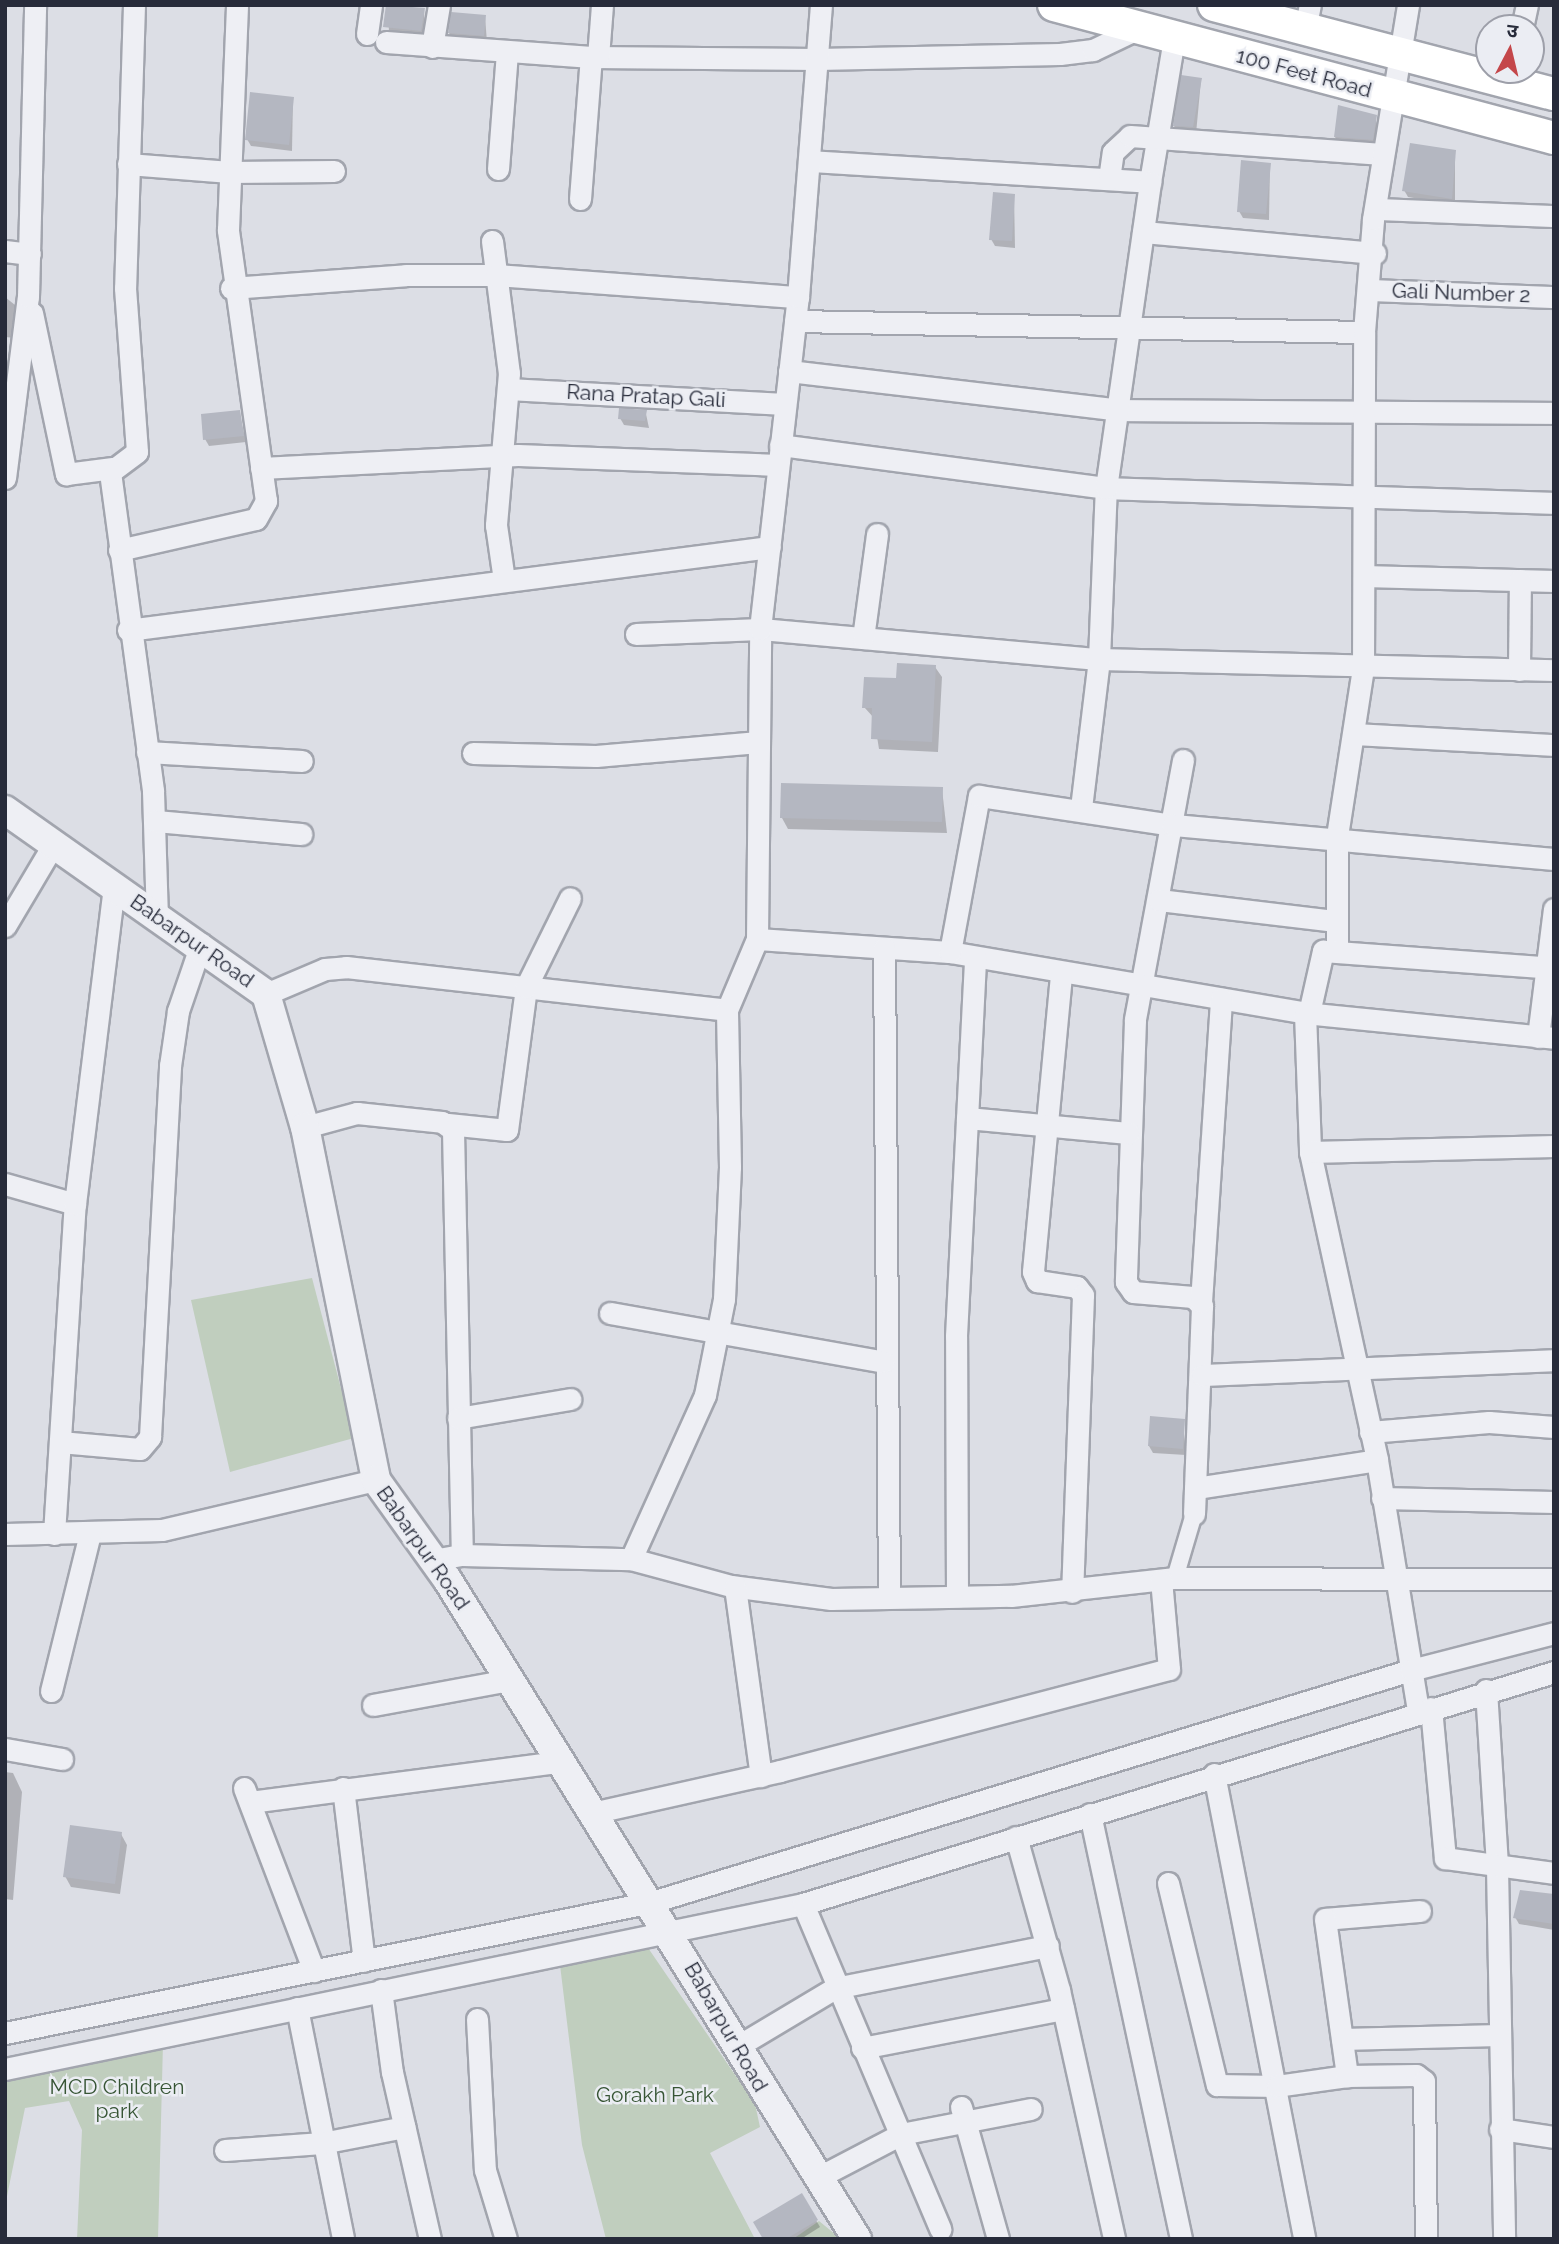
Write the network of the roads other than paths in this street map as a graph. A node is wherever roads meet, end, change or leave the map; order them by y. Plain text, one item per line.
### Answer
1 (35, 5) edge
2 (134, 5) edge
3 (237, 5) edge
4 (371, 5) edge
5 (439, 5) edge
6 (602, 5) edge
7 (821, 5) edge
8 (1054, 5) edge
9 (1214, 5) edge
10 (1408, 5) edge
11 (1307, 18) edge
12 (1137, 29) junction
13 (1174, 38) junction
14 (432, 47) junction
15 (507, 52) junction
16 (1397, 55) junction
17 (594, 57) junction
18 (817, 59) junction
19 (1475, 69) edge
20 (1531, 84) edge
21 (1554, 94) edge
22 (1393, 96) junction
23 (1157, 136) junction
24 (1554, 138) edge
25 (1382, 154) junction
26 (810, 161) junction
27 (128, 164) junction
28 (498, 169) dead end
29 (334, 171) dead end
30 (230, 172) junction
31 (1109, 178) junction
32 (1150, 182) junction
33 (580, 199) dead end
34 (1376, 209) junction
35 (1554, 216) edge
36 (1143, 232) junction
37 (492, 241) dead end
38 (5, 251) edge
39 (1375, 253) junction
40 (30, 254) junction
41 (496, 275) junction
42 (231, 288) junction
43 (1368, 290) junction
44 (798, 297) junction
45 (1554, 297) edge
46 (28, 298) junction
47 (795, 321) junction
48 (1129, 331) junction
49 (1364, 332) junction
50 (789, 371) junction
51 (508, 388) junction
52 (785, 404) junction
53 (1119, 410) junction
54 (1366, 412) junction
55 (1554, 413) edge
56 (779, 455) junction
57 (500, 456) junction
58 (113, 468) junction
59 (261, 468) junction
60 (5, 478) edge
61 (1106, 488) junction
62 (1365, 498) junction
63 (1554, 503) edge
64 (877, 534) dead end
65 (770, 547) junction
66 (119, 550) junction
67 (1364, 576) junction
68 (504, 580) junction
69 (1520, 580) junction
70 (1554, 581) edge
71 (760, 629) junction
72 (128, 630) junction
73 (636, 634) dead end
74 (863, 638) junction
75 (1099, 659) junction
76 (1363, 669) junction
77 (1520, 670) junction
78 (1554, 670) edge
79 (1356, 734) junction
80 (758, 742) junction
81 (1554, 745) edge
82 (147, 752) junction
83 (473, 753) dead end
84 (1183, 760) dead end
85 (302, 761) dead end
86 (1081, 808) junction
87 (5, 810) edge
88 (155, 821) junction
89 (1173, 825) junction
90 (301, 834) dead end
91 (1337, 836) junction
92 (53, 845) junction
93 (1554, 859) edge
94 (114, 886) junction
95 (570, 898) dead end
96 (1159, 901) junction
97 (1554, 909) edge
98 (157, 916) junction
99 (1334, 921) junction
100 (5, 926) edge
101 (757, 939) junction
102 (201, 944) junction
103 (884, 948) junction
104 (1337, 951) junction
105 (950, 952) junction
106 (975, 957) junction
107 (1550, 967) edge
108 (1061, 975) junction
109 (526, 987) junction
110 (1140, 988) junction
111 (266, 993) junction
112 (1221, 999) junction
113 (727, 1010) junction
114 (1307, 1013) junction
115 (1546, 1038) edge
116 (967, 1118) junction
117 (448, 1124) junction
118 (1046, 1125) junction
119 (306, 1127) junction
120 (1128, 1133) junction
121 (1554, 1146) edge
122 (1310, 1152) junction
123 (5, 1184) edge
124 (75, 1204) junction
125 (1201, 1302) junction
126 (610, 1313) dead end
127 (718, 1333) junction
128 (1554, 1360) edge
129 (884, 1362) junction
130 (1354, 1368) junction
131 (1202, 1375) junction
132 (570, 1399) dead end
133 (458, 1418) junction
134 (1554, 1427) edge
135 (1370, 1432) junction
136 (60, 1442) junction
137 (1377, 1460) junction
138 (376, 1480) junction
139 (1196, 1488) junction
140 (1382, 1498) junction
141 (1554, 1502) edge
142 (1194, 1514) joint
143 (90, 1533) junction
144 (5, 1534) edge
145 (54, 1534) junction
146 (462, 1555) junction
147 (631, 1559) junction
148 (433, 1560) junction
149 (1168, 1579) junction
150 (1554, 1579) edge
151 (1393, 1581) junction
152 (735, 1587) junction
153 (1072, 1592) junction
154 (889, 1595) junction
155 (957, 1596) junction
156 (1554, 1633) edge
157 (1412, 1670) junction
158 (1554, 1672) edge
159 (509, 1679) junction
160 (1486, 1690) junction
161 (51, 1691) dead end
162 (373, 1705) dead end
163 (1425, 1709) junction
164 (5, 1749) edge
165 (62, 1759) dead end
166 (558, 1762) junction
167 (1214, 1774) junction
168 (761, 1776) junction
169 (343, 1788) junction
170 (592, 1812) junction
171 (1090, 1814) junction
172 (1016, 1837) junction
173 (1497, 1867) junction
174 (1554, 1873) edge
175 (1168, 1883) dead end
176 (652, 1902) junction
177 (803, 1904) junction
178 (1420, 1911) dead end
179 (670, 1929) junction
180 (1048, 1946) junction
181 (364, 1961) junction
182 (314, 1971) junction
183 (835, 1988) junction
184 (381, 1990) junction
185 (297, 2008) junction
186 (1063, 2009) junction
187 (477, 2019) dead end
188 (5, 2033) edge
189 (1499, 2035) junction
190 (1342, 2039) junction
191 (738, 2046) junction
192 (862, 2048) junction
193 (5, 2069) edge
194 (1347, 2076) junction
195 (1277, 2086) junction
196 (1031, 2109) dead end
197 (963, 2115) junction
198 (404, 2127) junction
199 (1500, 2129) junction
200 (901, 2134) junction
201 (1554, 2137) edge
202 (322, 2143) junction
203 (225, 2150) dead end
204 (817, 2178) junction
205 (940, 2229) dead end
206 (343, 2239) edge
207 (430, 2239) edge
208 (506, 2239) edge
209 (857, 2239) edge
210 (998, 2239) edge
211 (1114, 2239) edge
212 (1181, 2239) edge
213 (1304, 2239) edge
214 (1426, 2239) edge
215 (1504, 2239) edge

1 - 40 street
2 - 27 street
3 - 30 street
4 - 14 street
5 - 14 street
6 - 17 street
7 - 18 street
8 - 12 main road, 100 Feet Road
9 - 11 main road, 100 Feet Road
10 - 16 street
11 - 16 main road, 100 Feet Road
12 - 13 main road, 100 Feet Road
12 - 18 street
13 - 22 main road, 100 Feet Road
13 - 23 street
14 - 15 street
15 - 17 street
15 - 28 street
16 - 19 main road, 100 Feet Road
16 - 22 street
17 - 18 street
17 - 33 street
18 - 26 street
20 - 21 main road, 100 Feet Road
22 - 24 main road, 100 Feet Road
22 - 25 street
23 - 25 street
23 - 31 street
23 - 32 street
25 - 34 street
26 - 31 street
26 - 44 street
27 - 30 street
27 - 58 street
29 - 30 street
30 - 42 street
31 - 32 street
32 - 36 street
34 - 35 street
34 - 39 street
36 - 39 street
36 - 48 street
37 - 41 street
38 - 40 street
39 - 43 street
40 - 46 street
41 - 42 street
41 - 44 street
41 - 51 street
42 - 59 street
43 - 45 street, Gali Number 2
43 - 49 street
44 - 47 street
46 - 58 street
46 - 60 street
47 - 48 street
47 - 50 street
48 - 49 street
48 - 53 street
49 - 54 street
50 - 52 street
50 - 53 street
51 - 52 street, Rana Pratap Gali
51 - 57 street
52 - 56 street
53 - 54 street
53 - 61 street
54 - 55 street
54 - 62 street
56 - 57 street
56 - 61 street
56 - 65 street
57 - 59 street
57 - 68 street
58 - 66 street
59 - 66 street
61 - 62 street
61 - 75 street
62 - 63 street
62 - 67 street
64 - 74 street
65 - 68 street
65 - 71 street
66 - 72 street
67 - 69 street
67 - 76 street
68 - 72 street
69 - 70 street
69 - 77 street
71 - 73 street
71 - 74 street
71 - 80 street
72 - 82 street
74 - 75 street
75 - 76 street
75 - 86 street
76 - 77 street
76 - 79 street
77 - 78 street
79 - 81 street
79 - 91 street
80 - 83 street
80 - 101 street
82 - 85 street
82 - 88 street
84 - 89 street
86 - 89 street
86 - 105 street
87 - 92 street, Babarpur Road
88 - 90 street
88 - 98 street
89 - 91 street
89 - 96 street
91 - 93 street
91 - 99 street
92 - 94 street, Babarpur Road
92 - 100 street
94 - 98 street, Babarpur Road
94 - 124 street
95 - 109 street
96 - 99 street
96 - 110 street
97 - 107 street
98 - 102 street, Babarpur Road
99 - 104 street
101 - 103 street
101 - 113 street
102 - 111 street, Babarpur Road
102 - 136 street
103 - 105 street
103 - 129 street
104 - 107 street
104 - 114 street
105 - 106 street
106 - 108 street
106 - 116 street
107 - 115 street
108 - 110 street
108 - 118 street
109 - 111 street
109 - 113 street
109 - 117 street
110 - 112 street
110 - 120 street
111 - 119 street, Babarpur Road
112 - 114 street
112 - 125 street
113 - 127 street
114 - 115 street
114 - 122 street
116 - 118 street
116 - 155 street
117 - 119 street
117 - 133 street
118 - 120 street
118 - 153 street
119 - 138 street, Babarpur Road
120 - 125 street
121 - 122 street
122 - 130 street
123 - 124 street
124 - 136 street
125 - 131 street
126 - 127 street
127 - 129 street
127 - 147 street
128 - 130 street
129 - 154 street
130 - 131 street
130 - 135 street
131 - 139 street
132 - 133 street
133 - 146 street
134 - 135 street
135 - 137 street
136 - 145 street
137 - 139 street
137 - 140 street
138 - 143 street
138 - 148 street, Babarpur Road
139 - 142 street
140 - 141 street
140 - 151 street
142 - 149 street
143 - 145 street
143 - 161 street
144 - 145 street
146 - 147 street
146 - 148 street
147 - 152 street
148 - 159 street, Babarpur Road
149 - 151 street
149 - 153 street
149 - 168 street
150 - 151 street
151 - 157 street
152 - 154 street
152 - 168 street
153 - 155 street
154 - 155 street
156 - 157 street
157 - 163 street
157 - 176 street
158 - 160 street
159 - 162 street
159 - 166 street, Babarpur Road
160 - 163 street
160 - 173 street
163 - 167 street
163 - 173 street
164 - 165 street
166 - 169 street
166 - 170 street, Babarpur Road
167 - 171 street
167 - 195 street
168 - 170 street
169 - 181 street
169 - 182 street
170 - 176 street, Babarpur Road
171 - 172 street
171 - 212 street
172 - 177 street
172 - 180 street
173 - 174 street
173 - 189 street
175 - 195 street
176 - 179 street, Babarpur Road
176 - 181 street
177 - 179 street
177 - 183 street
178 - 190 street
179 - 184 street
179 - 191 street, Babarpur Road
180 - 183 street
180 - 186 street
181 - 182 street
182 - 188 street
183 - 191 street
183 - 192 street
184 - 185 street
184 - 198 street
185 - 193 street
185 - 202 street
186 - 192 street
186 - 211 street
187 - 208 street
189 - 190 street
189 - 199 street
190 - 194 street
191 - 204 street, Babarpur Road
192 - 200 street
194 - 195 street
194 - 214 street
195 - 213 street
196 - 197 street
197 - 200 street
197 - 210 street
198 - 202 street
198 - 207 street
199 - 201 street
199 - 215 street
200 - 204 street
200 - 205 street
202 - 203 street
202 - 206 street
204 - 209 street, Babarpur Road

